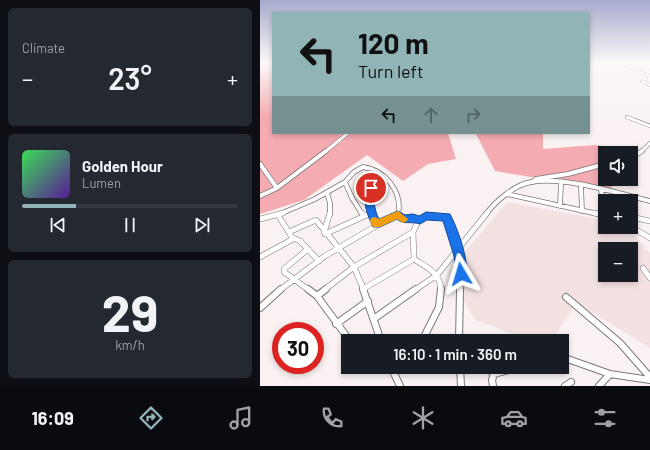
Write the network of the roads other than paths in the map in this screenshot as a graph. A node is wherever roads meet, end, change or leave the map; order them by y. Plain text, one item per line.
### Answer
1 (627, 117) dead end
2 (650, 126) edge
3 (347, 134) edge
4 (650, 143) edge
5 (638, 155) edge
6 (260, 164) edge
7 (598, 166) edge
8 (376, 172) junction
9 (345, 182) junction
10 (532, 182) junction
11 (561, 183) junction
12 (581, 186) junction
13 (277, 188) junction
14 (601, 190) junction
15 (327, 193) junction
16 (507, 194) junction
17 (602, 194) edge
18 (260, 196) edge
19 (650, 201) edge
20 (560, 206) junction
21 (582, 211) junction
22 (598, 212) edge
23 (371, 213) junction
24 (398, 214) junction
25 (278, 215) junction
26 (364, 216) junction
27 (638, 218) edge
28 (260, 219) edge
29 (420, 220) junction
30 (650, 221) edge
31 (377, 224) junction
32 (638, 231) edge
33 (289, 232) junction
34 (413, 232) junction
35 (324, 233) junction
36 (293, 238) junction
37 (650, 238) edge
38 (337, 247) junction
39 (308, 249) junction
40 (457, 250) junction
41 (260, 257) edge
42 (414, 259) junction
43 (319, 261) junction
44 (354, 267) junction
45 (643, 268) dead end
46 (436, 275) junction
47 (650, 278) edge
48 (292, 279) junction
49 (363, 290) junction
50 (317, 296) junction
51 (566, 297) dead end
52 (368, 301) junction
53 (260, 308) edge
54 (375, 318) junction
55 (336, 324) junction
56 (344, 334) edge
57 (380, 334) edge
58 (426, 334) edge
59 (459, 334) edge
60 (569, 358) edge
61 (395, 374) edge
62 (460, 374) edge
63 (494, 374) edge
64 (610, 374) junction
65 (650, 377) edge
66 (650, 380) edge
67 (400, 386) edge
68 (461, 386) edge
69 (493, 386) edge
70 (599, 386) edge

1 - 2 street
3 - 13 street
4 - 5 street
6 - 13 street
7 - 10 street
8 - 9 street
8 - 23 street
8 - 24 street
9 - 15 street
9 - 26 street
10 - 11 street
10 - 16 street
11 - 12 street
11 - 20 street
12 - 14 street
12 - 21 street
13 - 18 street
14 - 17 street
14 - 19 street
15 - 25 street
15 - 35 street
16 - 20 street
16 - 40 street
20 - 21 street
21 - 22 street
23 - 26 street
23 - 31 street
24 - 29 street
24 - 31 street
25 - 28 street
25 - 33 street
26 - 35 street
27 - 30 street
29 - 34 street
29 - 40 street
31 - 38 street
32 - 37 street
33 - 35 street
33 - 36 street
34 - 42 street
34 - 44 street
35 - 38 street
36 - 39 street
36 - 41 street
38 - 43 street
38 - 44 street
39 - 43 street
39 - 48 street
40 - 46 street
40 - 59 street
42 - 46 street
42 - 49 street
43 - 48 street
44 - 49 street
44 - 50 street
45 - 47 street
46 - 54 street
46 - 58 street
48 - 50 street
48 - 53 street
49 - 52 street
50 - 55 street
51 - 65 street
52 - 54 street
52 - 55 street
54 - 57 street
55 - 56 street
60 - 64 street
61 - 67 street
62 - 68 street
63 - 69 street
64 - 66 street
64 - 70 street

